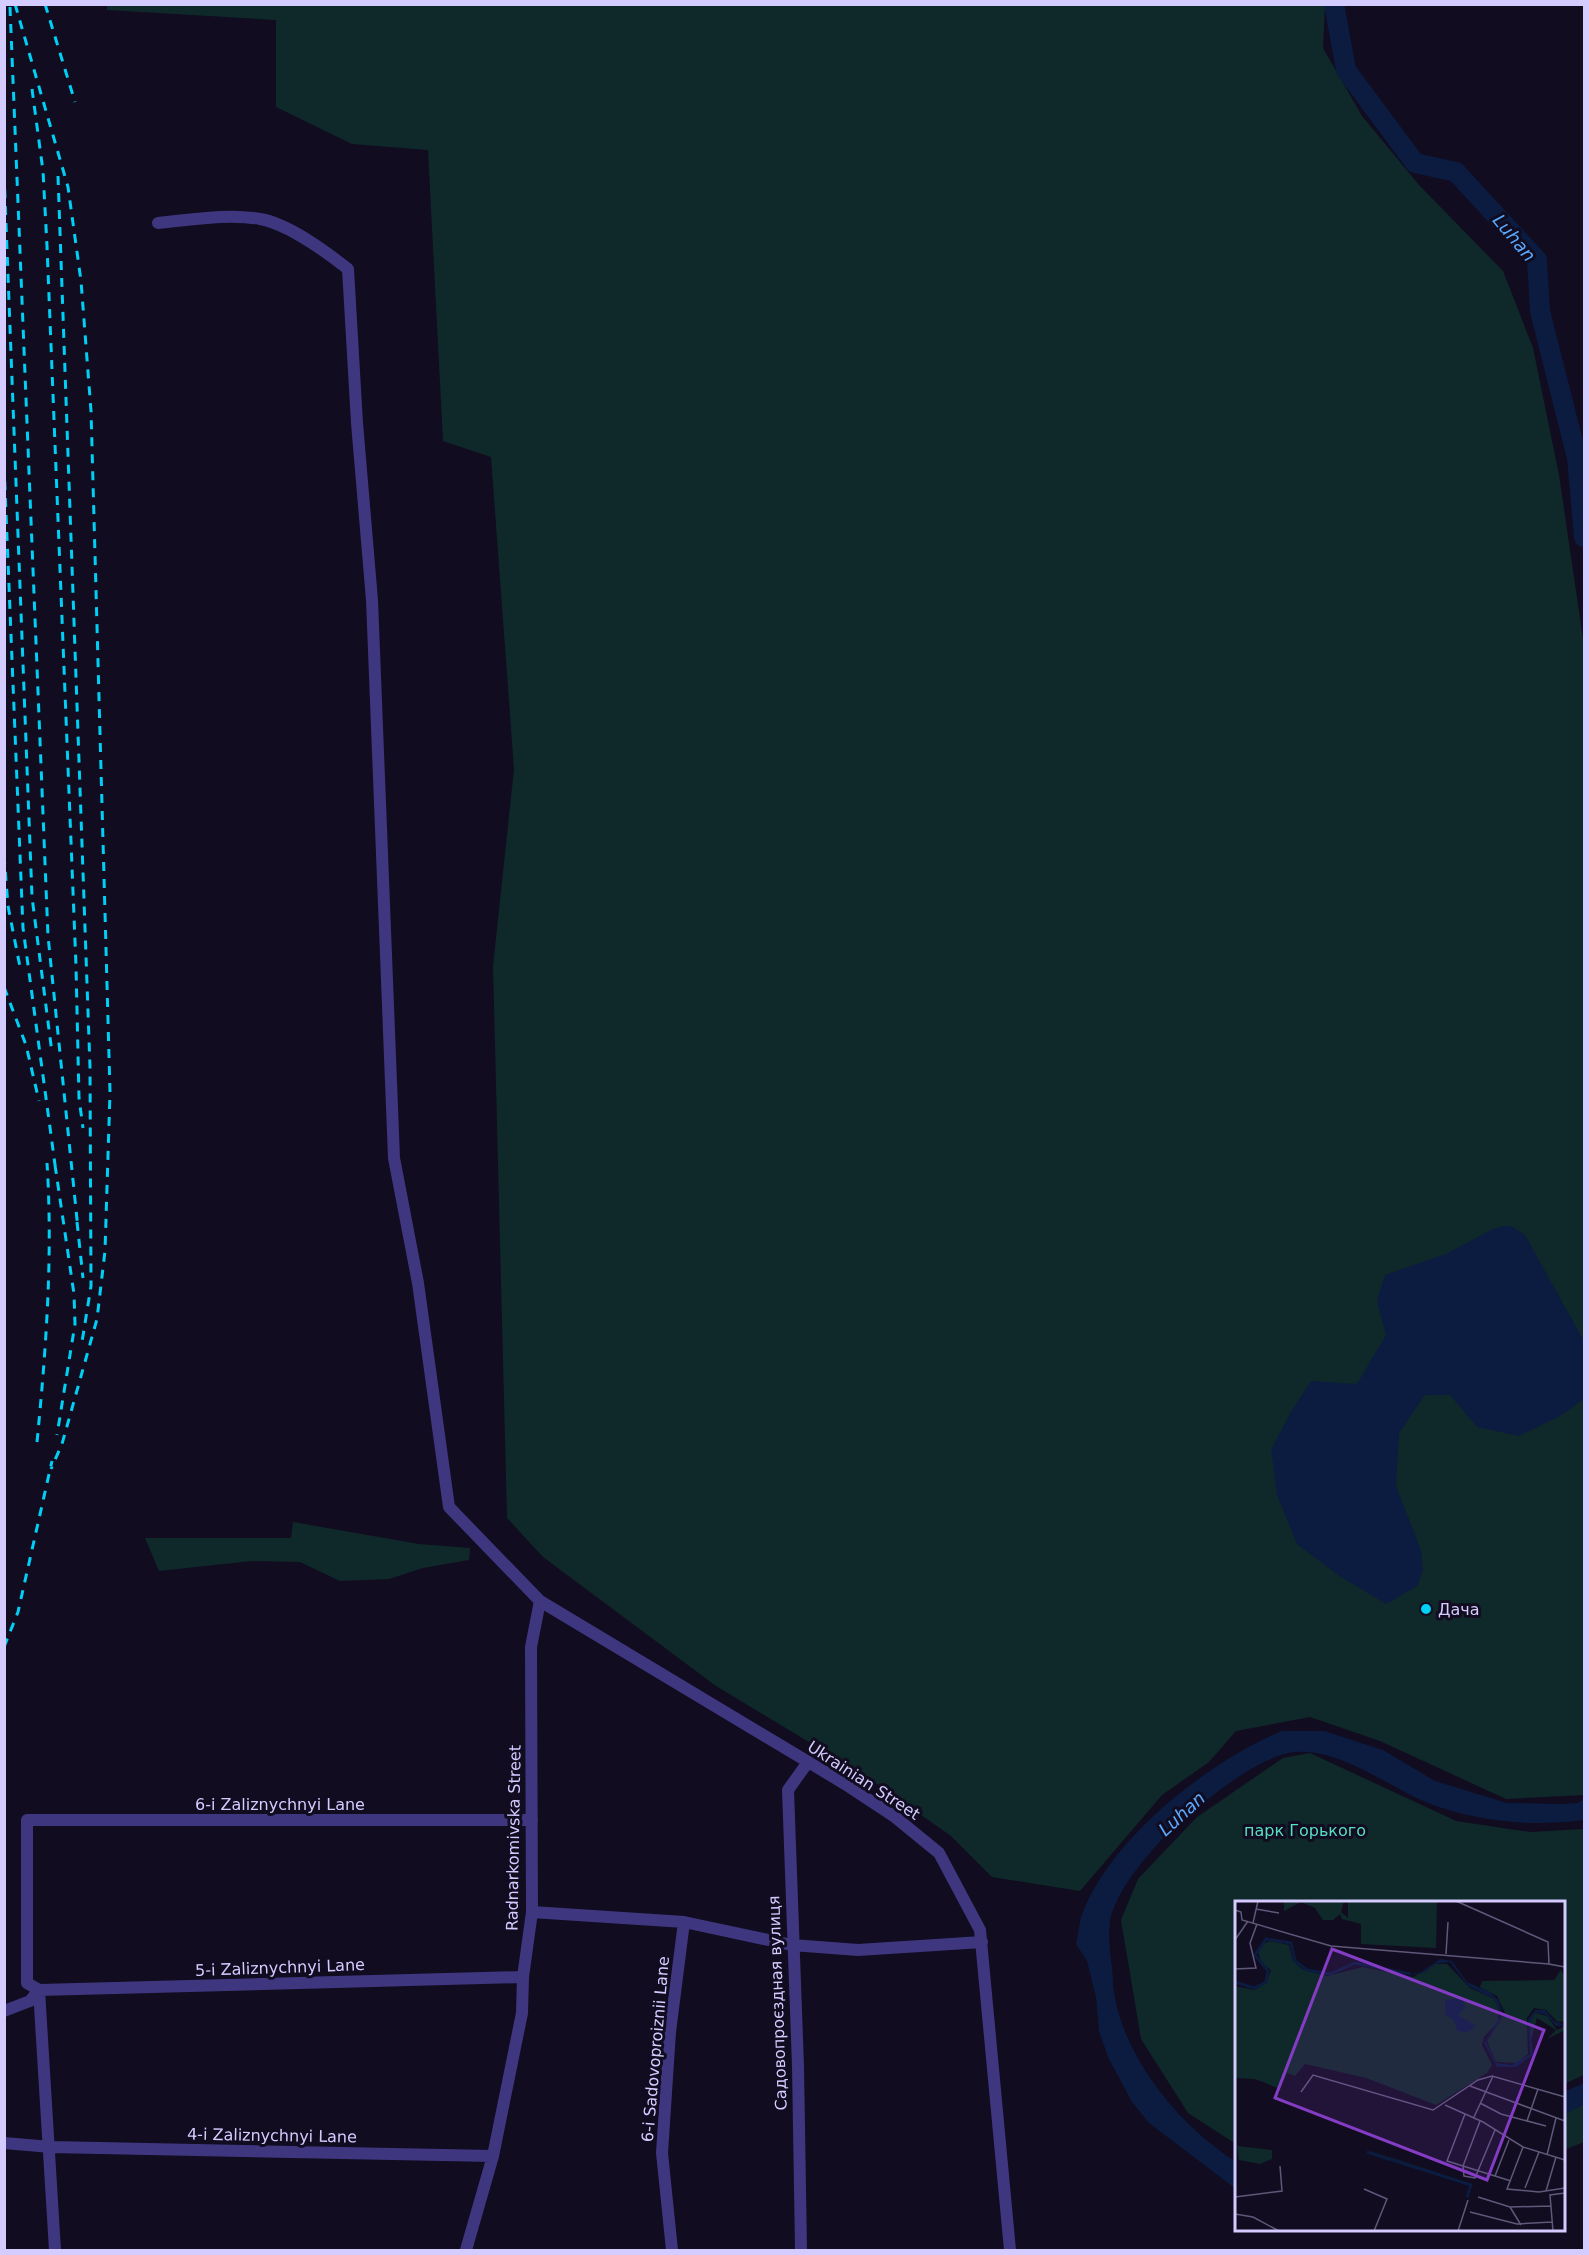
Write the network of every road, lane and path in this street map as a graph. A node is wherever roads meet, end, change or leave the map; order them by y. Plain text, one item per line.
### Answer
1 (158, 223) dead end
2 (540, 1600) junction
3 (808, 1762) junction
4 (532, 1820) junction
5 (532, 1912) junction
6 (684, 1922) junction
7 (982, 1942) junction
8 (792, 1945) junction
9 (523, 1977) junction
10 (39, 1990) junction
11 (4, 2011) edge
12 (4, 2143) edge
13 (51, 2147) junction
14 (493, 2156) junction
15 (55, 2250) edge
16 (466, 2250) edge
17 (672, 2250) edge
18 (801, 2250) edge
19 (1010, 2250) edge

1 - 2 street, Ukrainian Street
2 - 3 street, Ukrainian Street
2 - 4 street, Radnarkomivska Street
3 - 7 street, Ukrainian Street
3 - 8 street, Садовопроєздная вулиця
4 - 5 street, Radnarkomivska Street
4 - 10 street, 6-i Zaliznychnyi Lane
5 - 6 street
5 - 9 street, Radnarkomivska Street
6 - 8 street
6 - 17 street, 6-i Sadovoproiznii Lane
7 - 8 street
7 - 19 street, Ukrainian Street
8 - 18 street, Садовопроєздная вулиця
9 - 10 street, 5-i Zaliznychnyi Lane
9 - 14 street, Radnarkomivska Street
10 - 11 street
10 - 13 street
12 - 13 street, 4-i Zaliznychnyi Lane
13 - 14 street, 4-i Zaliznychnyi Lane
13 - 15 street
14 - 16 street, Radnarkomivska Street

